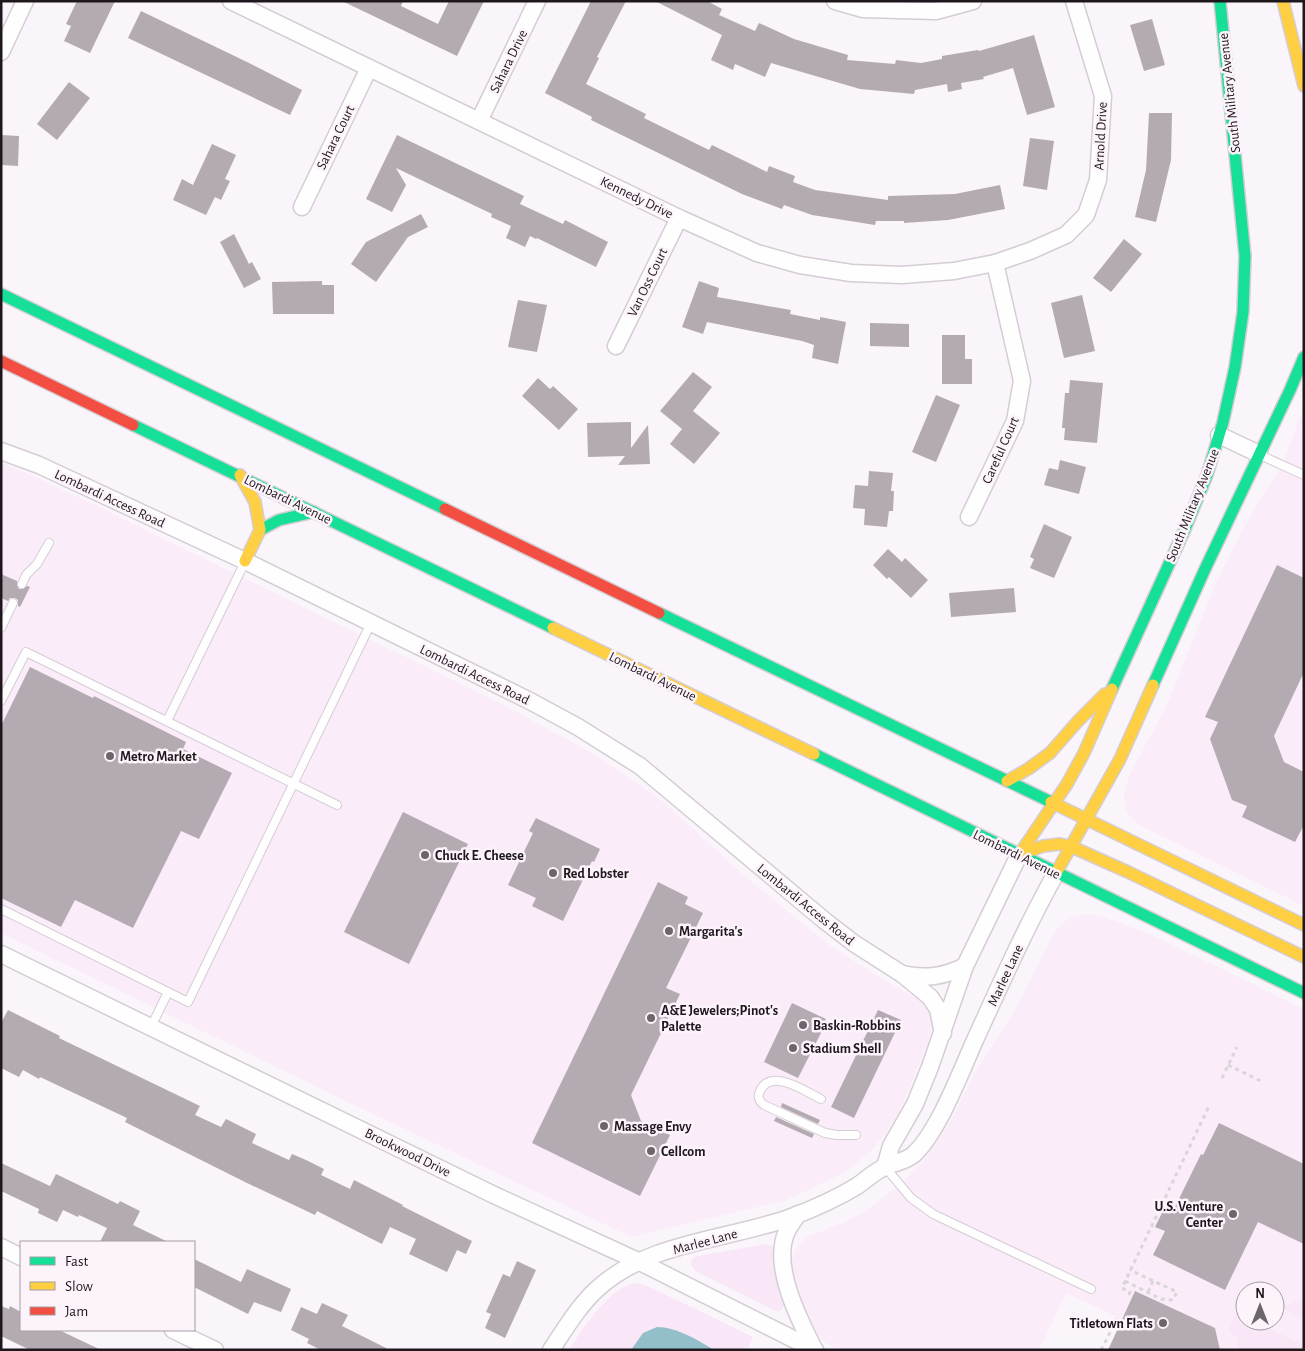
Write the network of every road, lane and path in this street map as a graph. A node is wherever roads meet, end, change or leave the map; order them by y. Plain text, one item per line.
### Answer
1 (25, 1) edge
2 (232, 1) edge
3 (537, 1) edge
4 (835, 1) edge
5 (973, 1) edge
6 (1074, 1) edge
7 (1220, 1) edge
8 (1284, 1) edge
9 (1294, 44) junction
10 (1, 52) edge
11 (1304, 54) edge
12 (369, 68) junction
13 (1304, 86) edge
14 (479, 121) junction
15 (302, 207) dead end
16 (678, 218) junction
17 (1066, 236) joint
18 (995, 263) junction
19 (1, 294) edge
20 (616, 346) dead end
21 (1304, 357) edge
22 (1, 361) edge
23 (1219, 435) junction
24 (1, 451) edge
25 (1259, 454) junction
26 (240, 475) junction
27 (1304, 475) edge
28 (314, 512) junction
29 (969, 518) dead end
30 (260, 530) junction
31 (49, 543) dead end
32 (245, 561) junction
33 (22, 584) dead end
34 (13, 603) dead end
35 (371, 623) junction
36 (1, 628) edge
37 (1112, 687) junction
38 (1, 701) edge
39 (167, 721) junction
40 (1007, 780) junction
41 (293, 784) junction
42 (1054, 804) junction
43 (337, 805) dead end
44 (1087, 820) junction
45 (1072, 846) junction
46 (1019, 855) junction
47 (1056, 873) junction
48 (1, 909) edge
49 (1304, 925) edge
50 (1, 954) edge
51 (1304, 957) edge
52 (965, 966) junction
53 (902, 974) junction
54 (168, 992) junction
55 (1304, 993) edge
56 (151, 1027) junction
57 (943, 1033) junction
58 (1237, 1047) dead end
59 (1228, 1065) junction
60 (1222, 1078) dead end
61 (1263, 1082) dead end
62 (821, 1099) dead end
63 (1209, 1106) dead end
64 (856, 1135) dead end
65 (885, 1166) junction
66 (798, 1214) junction
67 (1, 1247) edge
68 (20, 1256) edge
69 (640, 1262) junction
70 (1130, 1270) junction
71 (1125, 1281) junction
72 (1153, 1281) junction
73 (1091, 1290) dead end
74 (1148, 1292) junction
75 (1128, 1295) dead end
76 (1118, 1317) dead end
77 (175, 1331) edge
78 (214, 1350) edge
79 (551, 1350) edge
80 (815, 1350) edge
81 (1101, 1350) edge

1 - 10 street
2 - 12 street, Kennedy Drive
3 - 14 street, Sahara Drive
4 - 5 street
6 - 17 street, Arnold Drive
7 - 23 main road, South Military Avenue
8 - 9 main road
9 - 11 main road
9 - 13 main road
12 - 14 street, Kennedy Drive
12 - 15 street, Sahara Court
14 - 16 street, Kennedy Drive
16 - 18 street, Kennedy Drive
16 - 20 street, Van Oss Court
17 - 18 street, Kennedy Drive
18 - 29 street, Careful Court
19 - 40 main road
21 - 25 main road
22 - 26 main road, Lombardi Avenue
23 - 25 street
23 - 37 main road, South Military Avenue
24 - 32 street, Lombardi Access Road
25 - 27 lane
25 - 44 main road
26 - 28 main road, Lombardi Avenue
26 - 30 main road
28 - 30 main road
28 - 46 main road, Lombardi Avenue
30 - 32 main road
31 - 33 lane
32 - 35 street, Lombardi Access Road
32 - 39 lane
34 - 36 lane
35 - 41 lane
35 - 53 street, Lombardi Access Road
37 - 40 main road
37 - 42 main road, South Military Avenue
38 - 39 lane
39 - 41 lane
40 - 42 main road
41 - 43 lane
41 - 54 lane
42 - 44 main road
42 - 46 main road, South Military Avenue
44 - 45 main road
44 - 49 main road
45 - 46 main road
45 - 47 main road
45 - 51 main road
46 - 47 main road, Lombardi Avenue
46 - 52 street
47 - 55 main road, Lombardi Avenue
47 - 65 street, Marlee Lane
48 - 54 lane
50 - 56 street, Brookwood Drive
52 - 53 street, Lombardi Access Road
52 - 57 street
53 - 57 street, Lombardi Access Road
54 - 56 lane
56 - 69 street, Brookwood Drive
57 - 65 street
58 - 59 path
59 - 60 path
59 - 61 path
62 - 64 lane
63 - 70 path
65 - 66 street, Marlee Lane
65 - 73 lane
66 - 69 street, Marlee Lane
66 - 80 street
67 - 68 street
69 - 79 street, Marlee Lane
69 - 80 street, Brookwood Drive
70 - 71 path
70 - 72 path
71 - 74 path
71 - 75 path
72 - 74 path
72 - 74 path
76 - 81 path
77 - 78 street

